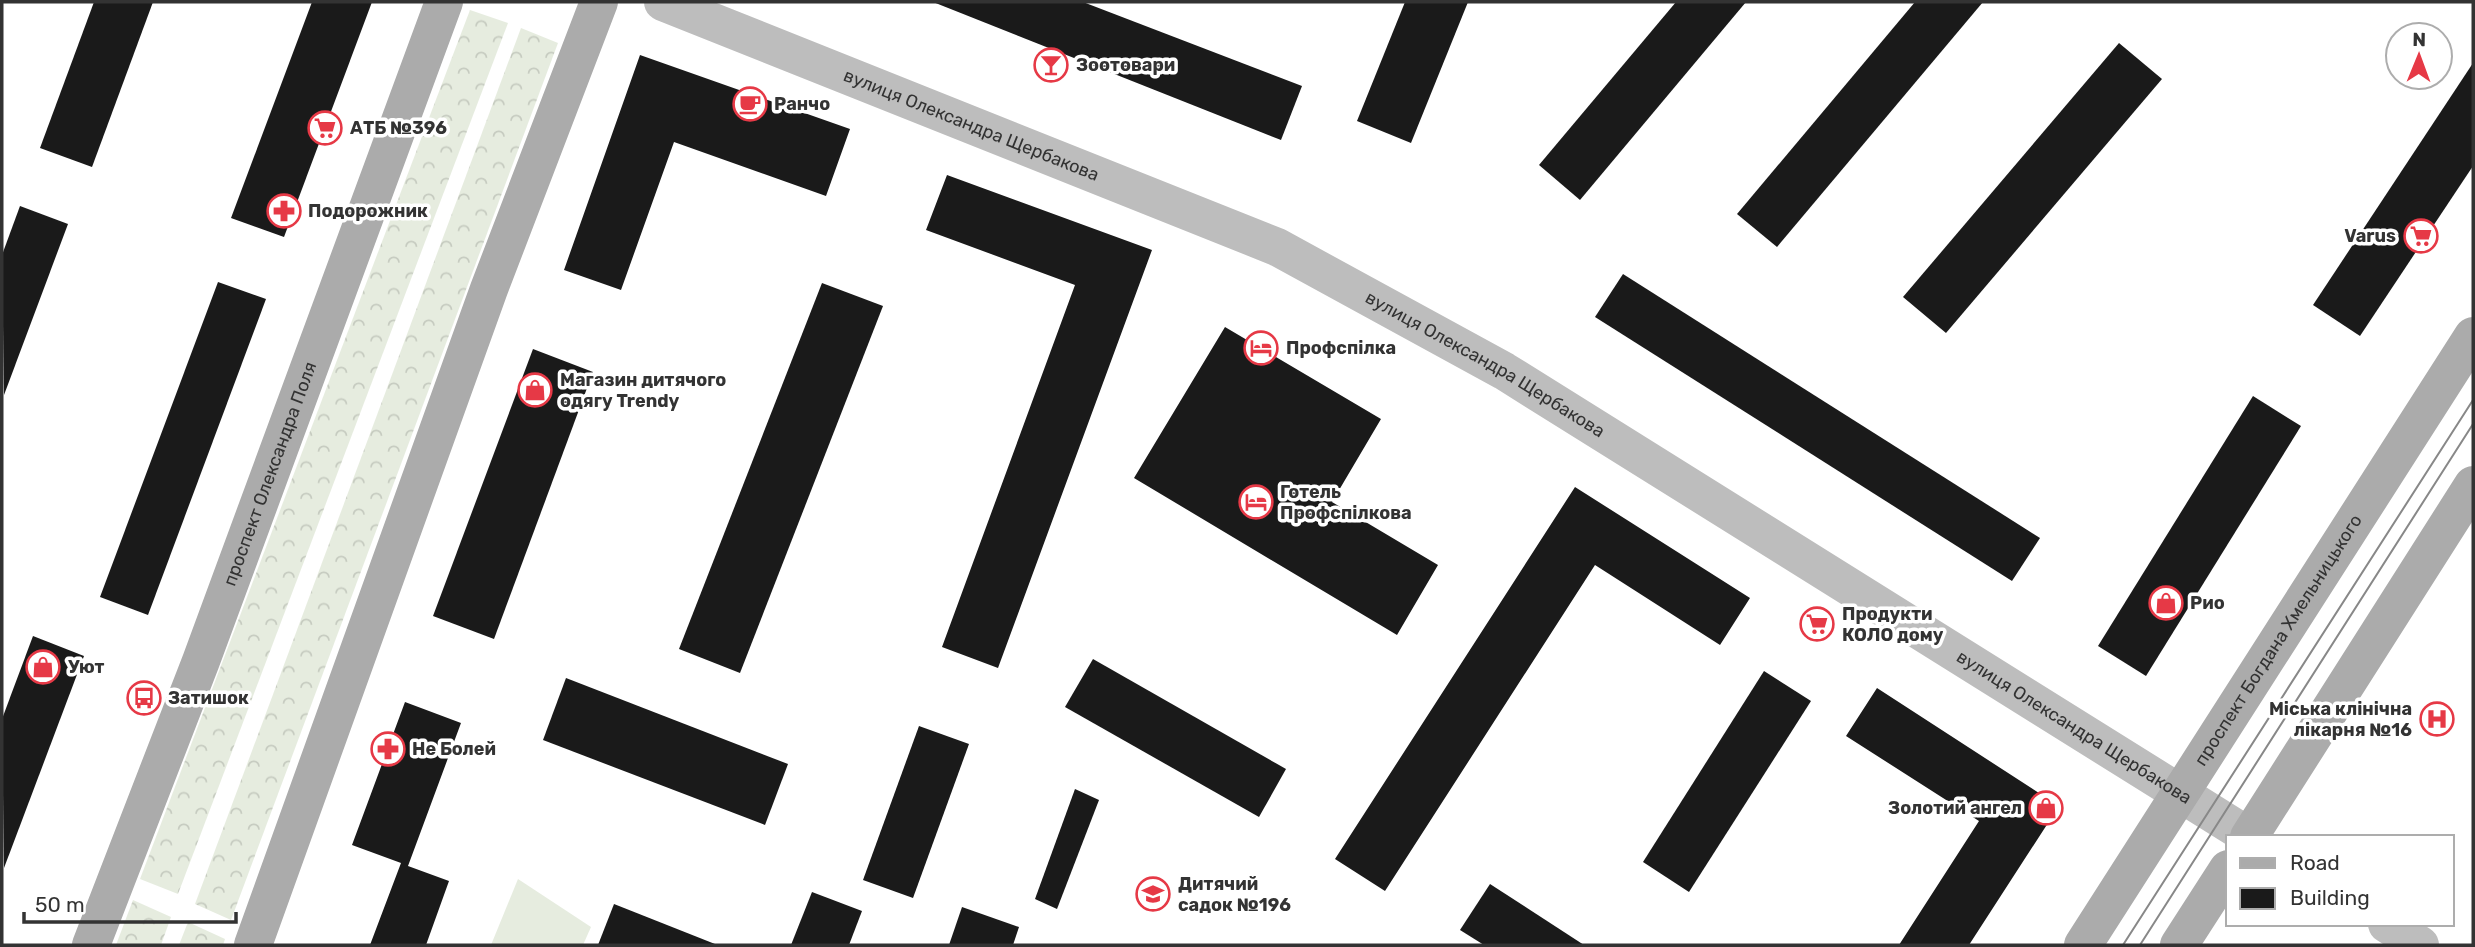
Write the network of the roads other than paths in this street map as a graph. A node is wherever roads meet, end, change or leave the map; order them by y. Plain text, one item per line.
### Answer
1 (444, 2) edge
2 (599, 2) edge
3 (663, 2) edge
4 (2473, 336) edge
5 (2473, 485) edge
6 (2180, 795) junction
7 (2246, 835) edge
8 (2250, 835) edge
9 (2226, 872) edge
10 (2390, 926) edge
11 (91, 945) edge
12 (253, 945) edge
13 (2083, 945) edge
14 (2179, 945) edge
15 (2420, 945) edge

1 - 11 main road, проспект Олександра Поля
2 - 12 main road
3 - 6 street, вулиця Олександра Щербакова
4 - 6 main road, проспект Богдана Хмельницького
5 - 8 main road
6 - 7 street, вулиця Олександра Щербакова
6 - 13 main road, проспект Богдана Хмельницького
9 - 14 main road
10 - 15 street

